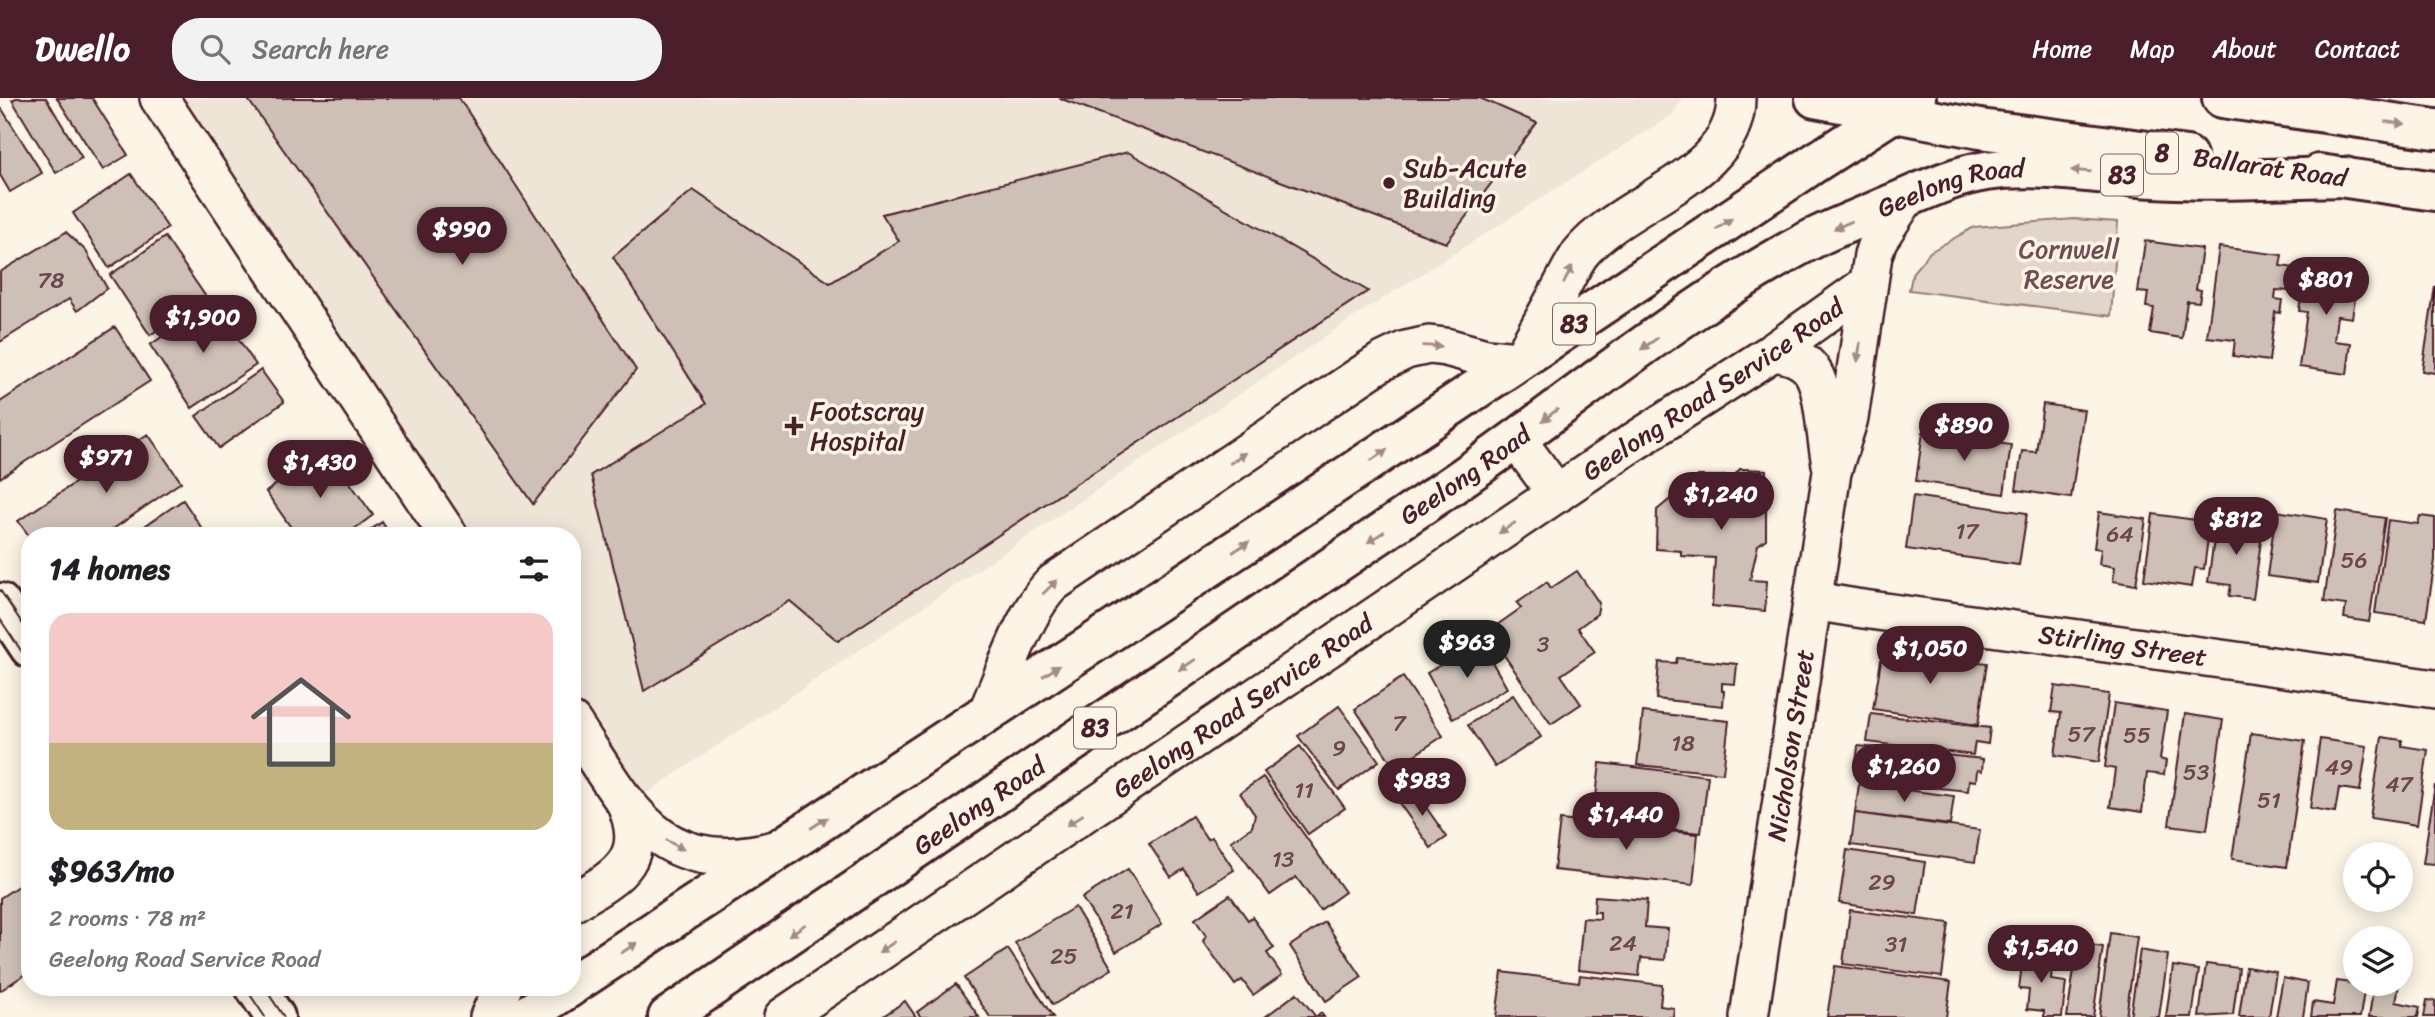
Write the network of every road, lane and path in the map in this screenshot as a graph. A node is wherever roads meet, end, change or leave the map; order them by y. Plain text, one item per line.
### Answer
1 (159, 98) edge
2 (1737, 98) edge
3 (1815, 98) edge
4 (1946, 98) edge
5 (2222, 98) edge
6 (1902, 106) edge
7 (2435, 129) edge
8 (1980, 130) junction
9 (2345, 177) junction
10 (2435, 191) edge
11 (1905, 199) junction
12 (1868, 284) junction
13 (1773, 352) junction
14 (1521, 359) junction
15 (1517, 440) junction
16 (1832, 472) junction
17 (1557, 494) junction
18 (443, 527) edge
19 (1813, 600) junction
20 (0, 603) edge
21 (21, 634) edge
22 (2435, 689) edge
23 (988, 713) junction
24 (581, 736) edge
25 (624, 800) junction
26 (779, 849) junction
27 (581, 897) edge
28 (581, 979) edge
29 (261, 996) edge
30 (499, 996) edge
31 (556, 996) edge
32 (275, 1017) edge
33 (489, 1017) edge
34 (524, 1017) edge
35 (668, 1017) edge
36 (783, 1017) edge
37 (1749, 1017) edge

1 - 18 street
14 -> 2 street
3 - 6 main road, Ballarat Road / 8
4 - 8 main road
5 -> 7 main road
6 - 8 main road, Ballarat Road / 8
14 -> 6 main road, 83
8 - 9 main road, Ballarat Road / 8
9 - 10 main road, Ballarat Road / 83
9 -> 11 main road, Geelong Road / 83
11 - 12 street, Geelong Road Service Road
11 -> 15 main road, Geelong Road / 83
12 - 13 street, Geelong Road Service Road
12 -> 16 street, Nicholson Street
13 - 16 street, Nicholson Street
13 - 17 street, Geelong Road Service Road
23 -> 14 main road, 83
23 -> 14 street
15 - 17 street
15 -> 35 main road, Geelong Road / 83
16 - 19 street, Nicholson Street
17 -> 36 street, Geelong Road Service Road
19 - 22 street, Stirling Street
19 - 37 street, Nicholson Street
20 - 21 main road
26 -> 23 main road, 83
24 - 25 street
25 -> 26 street
25 - 27 street
28 -> 26 main road, 83
29 - 32 main road
30 - 33 street
31 - 34 main road, 83

